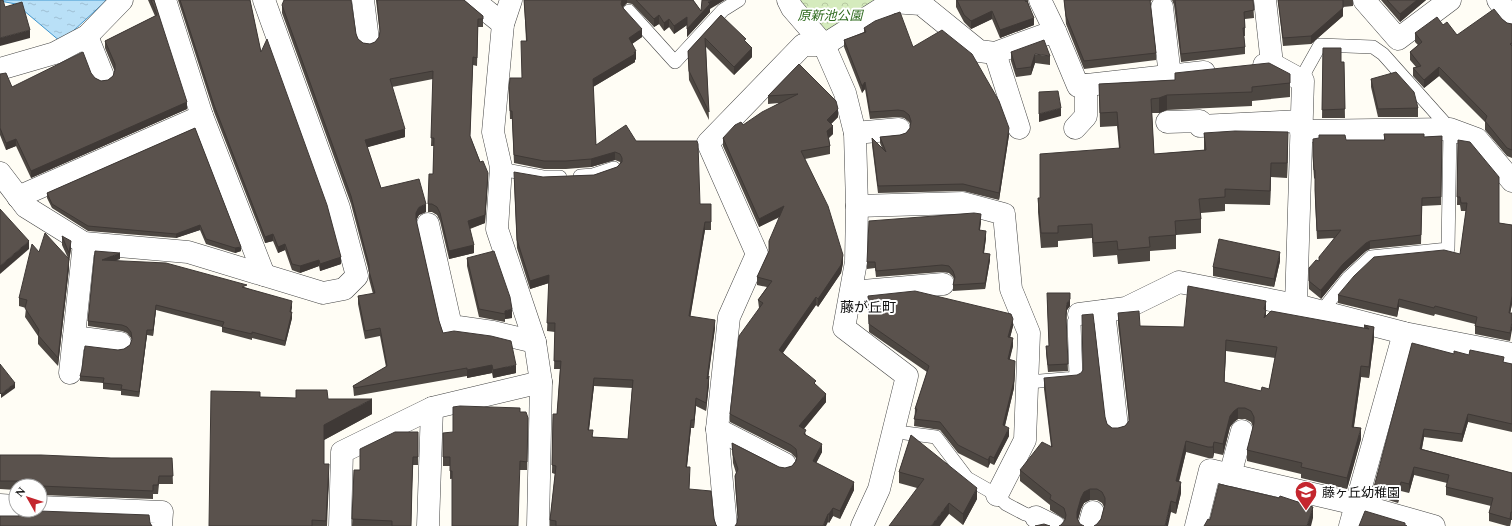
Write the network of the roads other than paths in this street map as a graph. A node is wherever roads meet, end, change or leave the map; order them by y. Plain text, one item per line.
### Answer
1 (122, 0) edge
2 (164, 0) edge
3 (264, 0) edge
4 (363, 0) edge
5 (473, 0) edge
6 (511, 0) edge
7 (739, 0) edge
8 (788, 0) edge
9 (1040, 0) edge
10 (1265, 0) edge
11 (1364, 0) edge
12 (1450, 0) edge
13 (1498, 0) edge
14 (892, 1) edge
15 (1162, 7) dead end
16 (629, 11) dead end
17 (1512, 20) edge
18 (503, 24) junction
19 (1055, 31) junction
20 (87, 36) junction
21 (1398, 39) junction
22 (368, 40) dead end
23 (824, 45) junction
24 (995, 53) junction
25 (1382, 54) junction
26 (1272, 64) junction
27 (0, 69) edge
28 (103, 76) dead end
29 (1170, 76) junction
30 (1303, 81) junction
31 (1086, 85) junction
32 (202, 116) junction
33 (1167, 122) dead end
34 (1301, 126) junction
35 (1019, 128) dead end
36 (1075, 128) dead end
37 (899, 129) dead end
38 (1450, 130) junction
39 (855, 134) junction
40 (614, 168) edge
41 (500, 169) junction
42 (0, 173) edge
43 (1512, 182) edge
44 (18, 197) junction
45 (857, 206) junction
46 (428, 224) dead end
47 (84, 243) junction
48 (264, 275) junction
49 (943, 284) dead end
50 (851, 292) junction
51 (1296, 305) junction
52 (1104, 311) junction
53 (1321, 312) junction
54 (1079, 314) joint
55 (1404, 333) junction
56 (74, 337) junction
57 (535, 342) junction
58 (120, 343) dead end
59 (1512, 354) edge
60 (70, 373) dead end
61 (541, 382) junction
62 (1028, 382) junction
63 (432, 408) junction
64 (1117, 427) edge
65 (717, 429) junction
66 (1242, 431) dead end
67 (905, 433) dead end
68 (785, 464) dead end
69 (1230, 475) junction
70 (997, 495) junction
71 (1356, 504) junction
72 (48, 507) edge
73 (1045, 521) edge
74 (161, 526) edge
75 (340, 526) edge
76 (428, 526) edge
77 (538, 526) edge
78 (726, 526) edge
79 (862, 526) edge
80 (1196, 526) edge
81 (1350, 526) edge
82 (1434, 526) edge

1 - 20 street
2 - 32 street
3 - 48 street
4 - 22 street
5 - 18 street
6 - 18 street
7 - 16 lane
8 - 23 street
9 - 19 street
10 - 26 street
11 - 21 street
12 - 21 street
13 - 17 street
14 - 23 street
14 - 24 street
15 - 29 street
18 - 41 street
19 - 24 street
19 - 31 street
20 - 27 street
20 - 28 street
21 - 25 lane
23 - 39 street
23 - 65 street
24 - 35 street
25 - 30 lane
25 - 38 lane
26 - 29 street
26 - 30 street
29 - 31 street
30 - 34 street
31 - 36 street
32 - 44 street
32 - 48 street
33 - 34 street
34 - 38 street
34 - 51 street
37 - 39 street
38 - 43 street
38 - 53 lane
39 - 45 street
40 - 41 lane
41 - 57 street
42 - 44 street
44 - 47 street
45 - 50 street
45 - 62 street
46 - 57 street
47 - 48 street
47 - 56 street
49 - 50 street
50 - 79 street
51 - 52 street
51 - 53 street
52 - 54 street
52 - 64 street
53 - 55 street
54 - 62 lane
55 - 59 street
55 - 71 street
56 - 58 street
56 - 60 street
57 - 61 street
61 - 63 street
61 - 77 street
62 - 70 street
63 - 75 street
63 - 76 street
65 - 68 street
65 - 78 street
66 - 69 street
67 - 70 lane
69 - 71 street
69 - 80 street
70 - 73 lane
71 - 81 street
71 - 82 street
72 - 74 street

